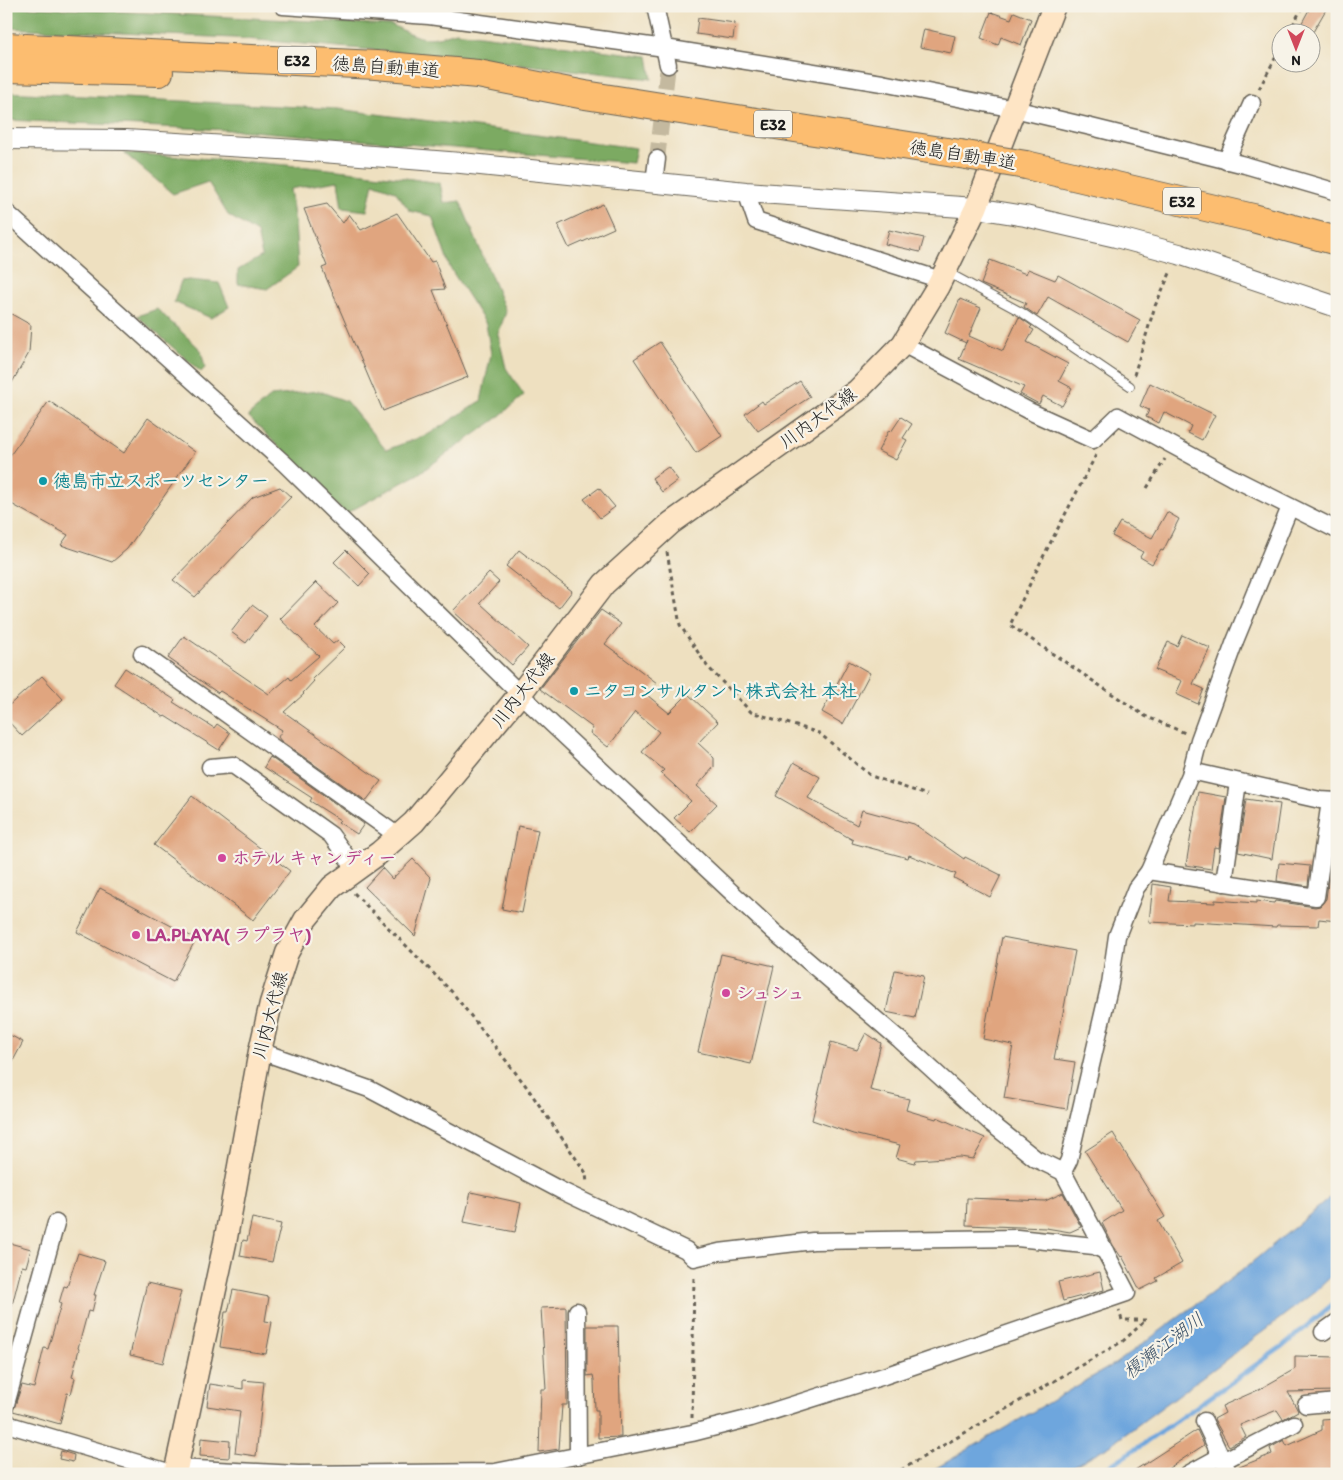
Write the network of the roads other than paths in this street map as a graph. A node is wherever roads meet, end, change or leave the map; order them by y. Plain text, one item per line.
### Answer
1 (284, 6) edge
2 (655, 6) edge
3 (1054, 6) edge
4 (6, 47) edge
5 (665, 48) junction
6 (668, 65) tunnel mouth
7 (6, 68) edge
8 (584, 95) junction
9 (1252, 102) road end
10 (1014, 109) junction
11 (6, 139) edge
12 (657, 158) tunnel mouth
13 (1226, 160) junction
14 (654, 182) junction
15 (746, 192) junction
16 (1337, 192) edge
17 (976, 208) junction
18 (6, 212) edge
19 (1337, 241) edge
20 (943, 275) junction
21 (1337, 307) edge
22 (903, 344) junction
23 (1130, 386) road end
24 (1290, 507) junction
25 (1337, 530) edge
26 (142, 654) dead end
27 (520, 694) junction
28 (210, 767) dead end
29 (1191, 771) junction
30 (1238, 782) junction
31 (1333, 801) edge
32 (398, 836) junction
33 (1148, 871) junction
34 (348, 875) junction
35 (1224, 883) junction
36 (260, 1050) junction
37 (1063, 1172) junction
38 (56, 1223) dead end
39 (1105, 1251) junction
40 (577, 1311) dead end
41 (1337, 1322) edge
42 (1323, 1332) dead end
43 (1337, 1402) edge
44 (6, 1404) edge
45 (1306, 1405) dead end
46 (1204, 1421) dead end
47 (1294, 1424) dead end
48 (7, 1428) edge
49 (578, 1456) junction
50 (1224, 1464) edge
51 (175, 1472) edge
52 (495, 1473) edge
53 (1188, 1474) edge

1 - 5 street
2 - 5 street
3 - 10 main road, 川内大代線
4 - 8 highway, 徳島自動車道 / E32
5 - 6 street
5 - 10 street
7 - 8 highway, 徳島自動車道 / E32
8 - 19 highway, 徳島自動車道 / E32, bridge
9 - 13 street
10 - 13 street
10 - 17 main road, 川内大代線
11 - 14 street
12 - 14 street
13 - 16 street
14 - 15 street
15 - 17 street
15 - 20 street
17 - 20 main road, 川内大代線
17 - 21 street
18 - 27 street
20 - 22 main road, 川内大代線
20 - 23 lane
22 - 24 street
22 - 27 main road, 川内大代線
24 - 25 street
24 - 29 street
26 - 32 street
27 - 32 main road, 川内大代線
27 - 37 street
28 - 34 street
29 - 30 street
29 - 33 street
30 - 31 street
30 - 35 street
31 - 35 street
32 - 34 main road, 川内大代線
33 - 35 street
33 - 37 street
34 - 36 main road, 川内大代線
36 - 39 street
36 - 51 main road, 川内大代線
37 - 39 street
38 - 44 street
39 - 49 street
40 - 49 street
41 - 42 street
43 - 45 street
46 - 50 street
47 - 50 street
48 - 51 street
49 - 52 street
50 - 53 street
51 - 52 street

